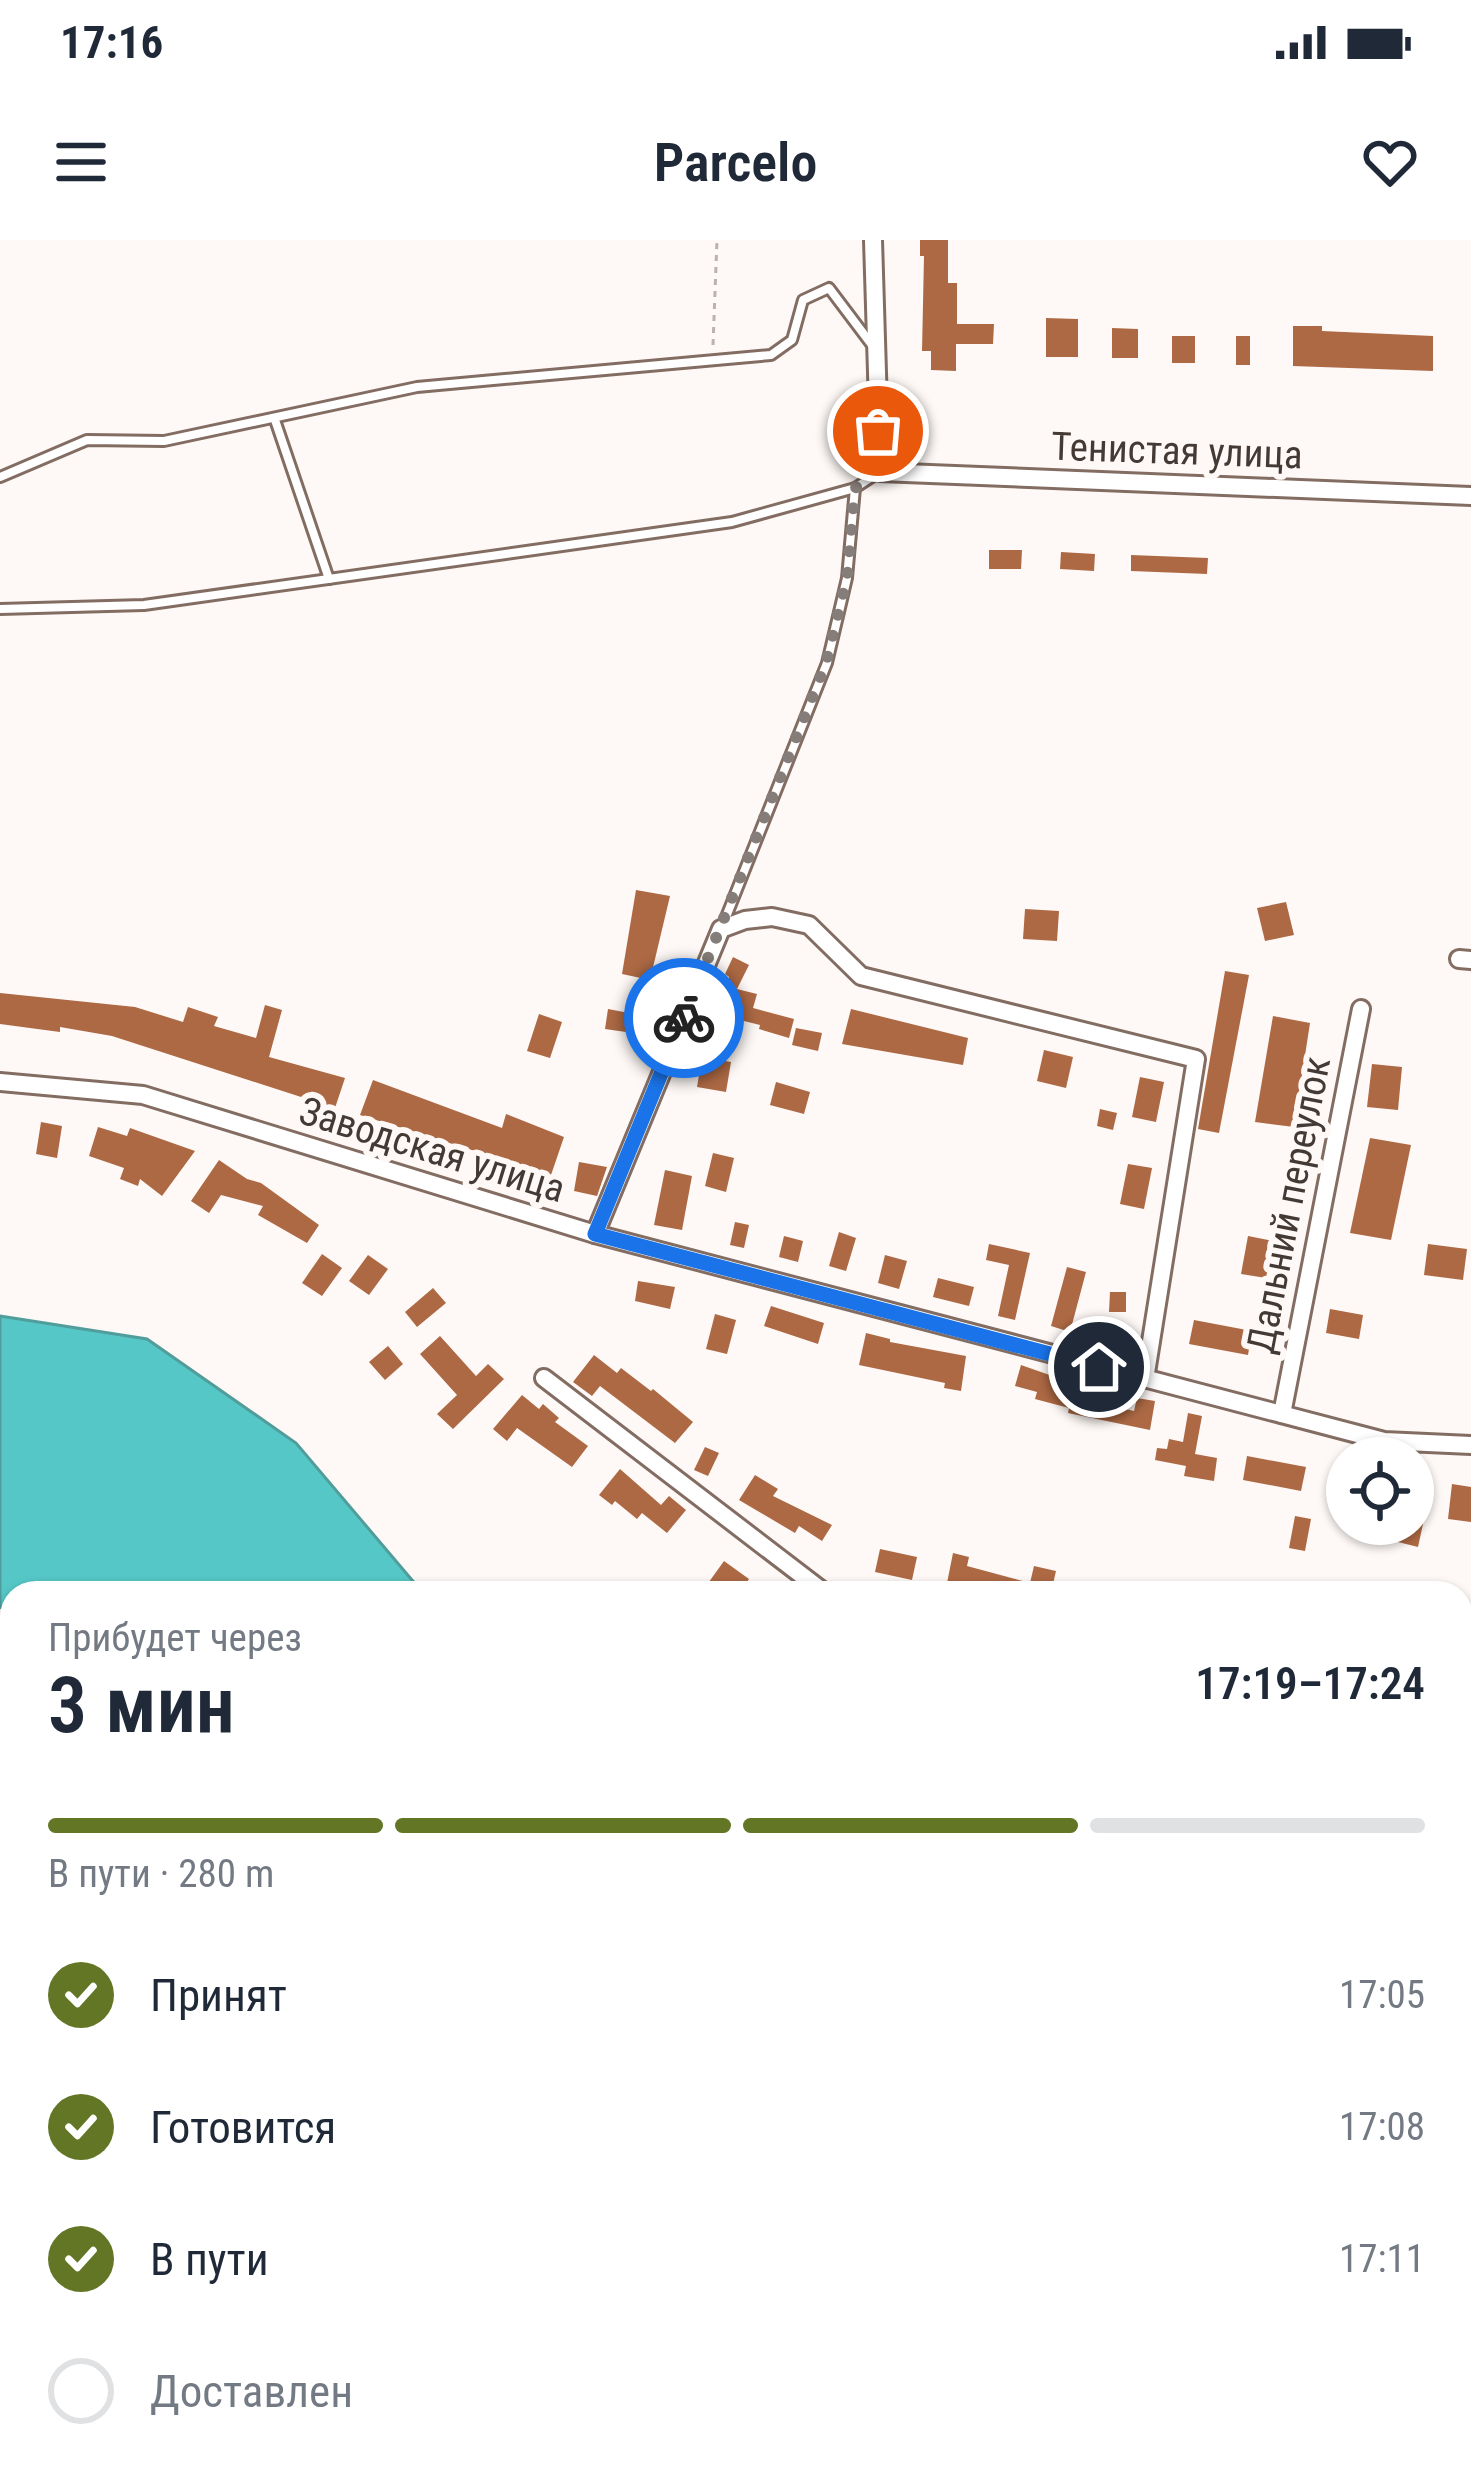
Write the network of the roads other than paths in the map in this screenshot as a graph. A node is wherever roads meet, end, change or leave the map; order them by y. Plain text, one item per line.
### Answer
1 (873, 240) edge
2 (876, 351) junction
3 (275, 420) junction
4 (880, 472) junction
5 (0, 477) edge
6 (855, 488) junction
7 (1471, 496) edge
8 (329, 579) junction
9 (0, 609) edge
10 (721, 929) junction
11 (1361, 1009) dead end
12 (0, 1082) edge
13 (595, 1234) junction
14 (544, 1378) dead end
15 (1145, 1379) junction
16 (1282, 1414) junction
17 (1471, 1445) edge
18 (808, 1581) edge

1 - 2 street
2 - 3 lane
2 - 4 street
3 - 5 lane
3 - 8 lane
4 - 6 lane
4 - 7 street, Тенистая улица
6 - 8 lane
6 - 10 lane
8 - 9 lane
10 - 13 street
10 - 15 street
11 - 16 street, Дальний переулок
12 - 13 street, Заводская улица
13 - 15 street, Заводская улица
14 - 18 street
15 - 16 street, Заводская улица
16 - 17 street, Заводская улица

